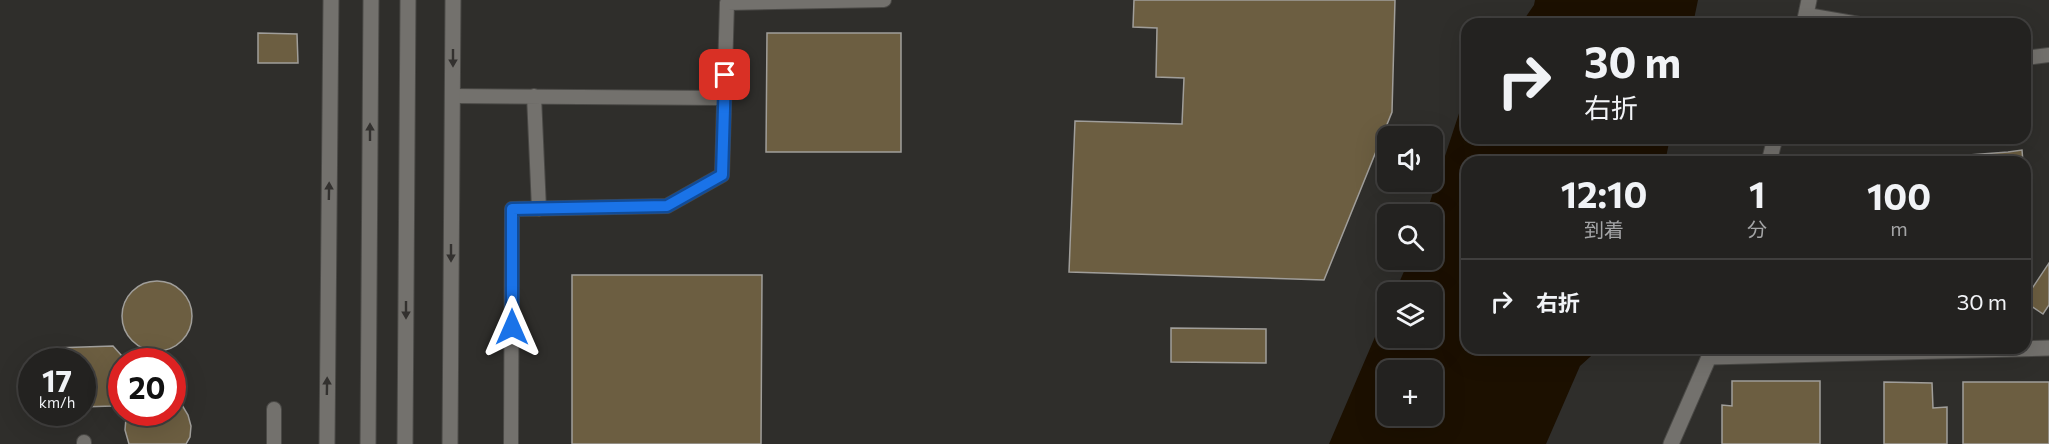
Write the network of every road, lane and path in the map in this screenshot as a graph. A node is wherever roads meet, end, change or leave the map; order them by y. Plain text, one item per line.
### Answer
1 (331, 0) edge
2 (371, 0) edge
3 (408, 0) edge
4 (453, 0) edge
5 (884, 0) edge
6 (1807, 13) edge
7 (1831, 18) edge
8 (2049, 55) edge
9 (2031, 57) edge
10 (452, 96) junction
11 (534, 96) junction
12 (724, 98) junction
13 (538, 209) junction
14 (2031, 348) edge
15 (2049, 348) edge
16 (1711, 354) edge
17 (274, 409) dead end
18 (274, 444) edge
19 (327, 444) edge
20 (368, 444) edge
21 (405, 444) edge
22 (450, 444) edge
23 (511, 444) edge
24 (1671, 444) edge

19 -> 1 street
20 -> 2 street
3 -> 21 street
4 -> 10 street
5 - 12 lane
6 - 7 lane
8 - 9 lane
10 - 11 lane
10 -> 22 street
11 - 12 lane
11 - 13 lane
12 - 13 lane
13 - 23 lane
14 - 15 street
16 - 24 street
17 - 18 lane

